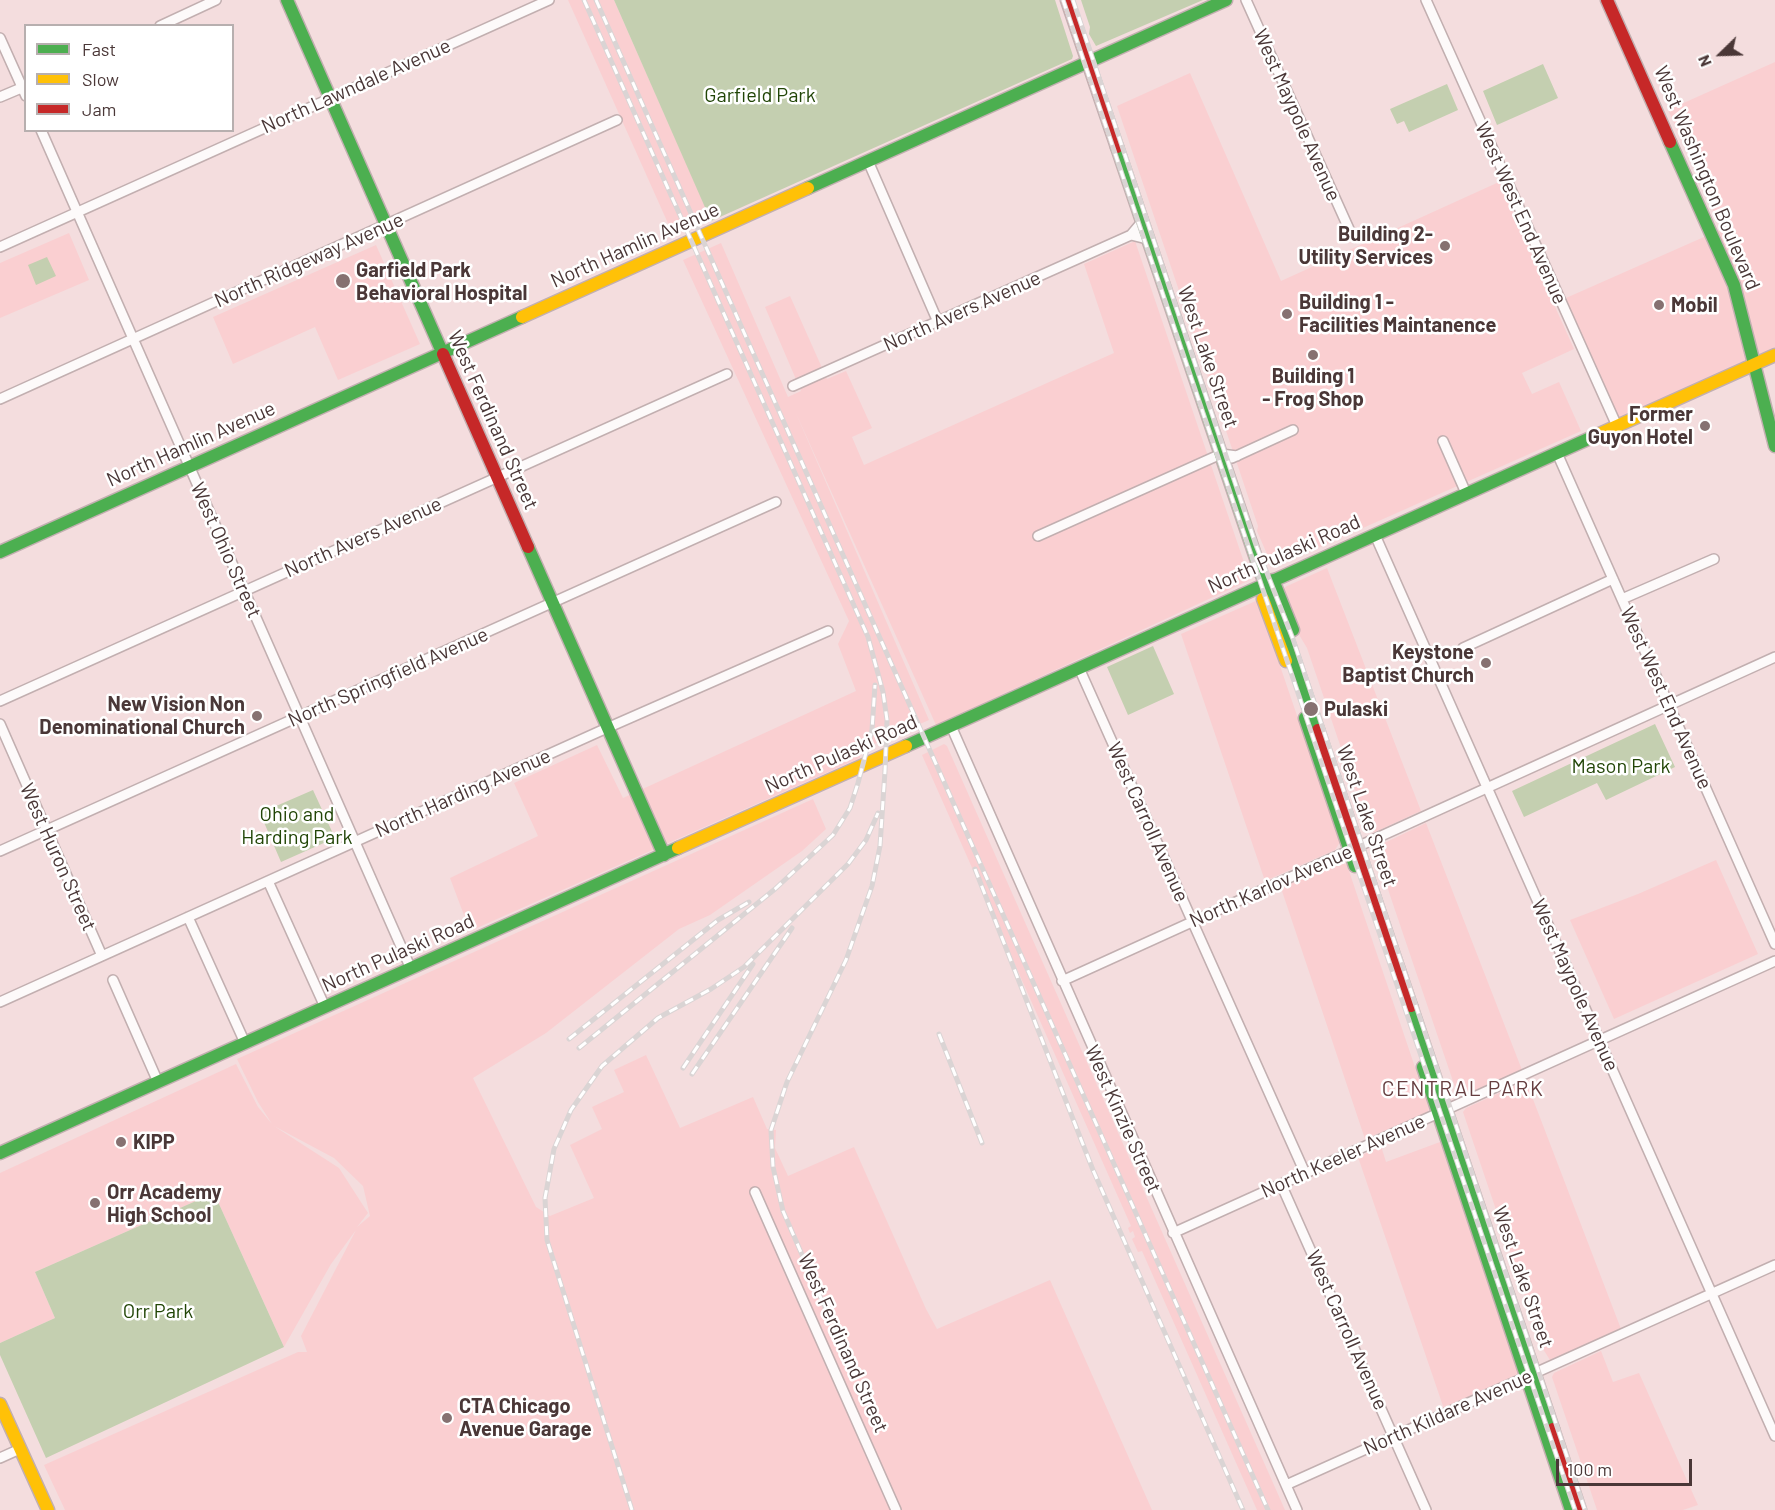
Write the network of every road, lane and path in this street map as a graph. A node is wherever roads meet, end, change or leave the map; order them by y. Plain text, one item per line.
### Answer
1 (214, 0) edge
2 (287, 0) edge
3 (549, 0) edge
4 (1066, 0) edge
5 (1226, 0) edge
6 (1246, 0) edge
7 (1426, 0) edge
8 (1607, 0) edge
9 (164, 24) edge
10 (0, 38) edge
11 (1081, 40) junction
12 (1102, 56) junction
13 (1082, 65) junction
14 (24, 90) edge
15 (0, 97) edge
16 (330, 98) junction
17 (617, 120) dead end
18 (42, 132) edge
19 (868, 161) junction
20 (77, 212) junction
21 (1142, 222) junction
22 (386, 225) junction
23 (1349, 229) dead end
24 (1131, 235) junction
25 (1148, 238) junction
26 (0, 247) edge
27 (938, 322) junction
28 (133, 339) junction
29 (442, 353) junction
30 (1775, 355) edge
31 (1755, 364) junction
32 (727, 374) dead end
33 (793, 386) dead end
34 (0, 399) edge
35 (1617, 426) junction
36 (1293, 430) dead end
37 (1443, 441) dead end
38 (1775, 446) edge
39 (1557, 453) junction
40 (1222, 458) junction
41 (189, 466) junction
42 (497, 476) junction
43 (1466, 493) junction
44 (776, 502) dead end
45 (1375, 534) junction
46 (1038, 536) dead end
47 (0, 552) edge
48 (1714, 559) dead end
49 (1613, 579) junction
50 (1266, 584) junction
51 (244, 590) junction
52 (1622, 599) junction
53 (553, 603) junction
54 (828, 631) dead end
55 (1463, 648) dead end
56 (1775, 657) edge
57 (1079, 668) junction
58 (0, 701) edge
59 (1669, 705) junction
60 (300, 717) junction
61 (0, 724) edge
62 (951, 726) junction
63 (608, 728) junction
64 (1487, 788) junction
65 (47, 830) junction
66 (355, 842) junction
67 (1357, 847) junction
68 (0, 851) edge
69 (664, 855) junction
70 (268, 881) junction
71 (188, 917) junction
72 (1193, 921) junction
73 (1775, 944) edge
74 (102, 956) junction
75 (1775, 961) edge
76 (411, 969) junction
77 (113, 980) dead end
78 (1062, 981) junction
79 (0, 1002) edge
80 (325, 1007) junction
81 (1599, 1040) junction
82 (245, 1043) junction
83 (158, 1082) junction
84 (1446, 1110) junction
85 (0, 1153) edge
86 (1305, 1173) junction
87 (1281, 1184) junction
88 (755, 1192) dead end
89 (1173, 1233) junction
90 (1775, 1265) edge
91 (1712, 1293) junction
92 (1534, 1373) junction
93 (0, 1404) edge
94 (1771, 1418) edge
95 (1394, 1436) junction
96 (1775, 1436) edge
97 (20, 1449) junction
98 (0, 1458) edge
99 (1286, 1485) junction
100 (48, 1510) edge
101 (896, 1510) edge
102 (1297, 1510) edge
103 (1426, 1510) edge
104 (1571, 1510) edge
105 (1580, 1510) edge
106 (1588, 1510) edge

1 - 9 street
2 - 16 main road, West Ferdinand Street
3 - 16 street, North Lawndale Avenue
4 - 11 main road, West Lake Street
4 - 13 main road
5 - 12 main road, North Hamlin Avenue
6 - 23 street, West Maypole Avenue
7 - 35 street, West West End Avenue
8 - 31 main road, West Washington Boulevard
10 - 14 street
11 - 12 main road
11 - 13 main road, West Lake Street
12 - 13 main road, North Hamlin Avenue
13 - 19 main road, North Hamlin Avenue
13 - 21 main road, West Lake Street
14 - 15 street
16 - 20 street, North Lawndale Avenue
16 - 22 main road, West Ferdinand Street
17 - 22 street, North Ridgeway Avenue
18 - 20 street, West Ohio Street
19 - 27 street
19 - 29 main road, North Hamlin Avenue
20 - 26 street, North Lawndale Avenue
20 - 28 street, West Ohio Street
21 - 24 street, North Avers Avenue
21 - 25 main road, West Lake Street
22 - 28 street, North Ridgeway Avenue
22 - 29 main road, West Ferdinand Street
24 - 25 street
24 - 27 street, North Avers Avenue
25 - 40 main road, West Lake Street
27 - 33 street, North Avers Avenue
28 - 34 street, North Ridgeway Avenue
28 - 41 street, West Ohio Street
29 - 41 main road, North Hamlin Avenue
29 - 42 main road, West Ferdinand Street
30 - 31 main road, North Pulaski Road
31 - 35 main road, North Pulaski Road
31 - 38 main road, West Washington Boulevard
32 - 42 street, North Avers Avenue
35 - 39 main road, North Pulaski Road
36 - 40 street
37 - 43 street
39 - 43 main road, North Pulaski Road
39 - 49 street, West West End Avenue
40 - 46 street
40 - 50 main road, West Lake Street
41 - 47 main road, North Hamlin Avenue
41 - 51 street, West Ohio Street
42 - 51 street, North Avers Avenue
42 - 53 main road, West Ferdinand Street
43 - 45 main road, North Pulaski Road
44 - 53 street, North Springfield Avenue
45 - 50 main road, North Pulaski Road
45 - 64 street, West Maypole Avenue
48 - 52 street
49 - 52 street, West West End Avenue
49 - 55 street
50 - 57 main road, North Pulaski Road
50 - 67 main road, West Lake Street
51 - 58 street, North Avers Avenue
51 - 60 street, West Ohio Street
52 - 59 street, West West End Avenue
53 - 60 street, North Springfield Avenue
53 - 63 main road, West Ferdinand Street
54 - 63 street, North Harding Avenue
56 - 59 street, North Karlov Avenue
57 - 62 main road, North Pulaski Road
57 - 72 street, West Carroll Avenue
59 - 64 street, North Karlov Avenue
59 - 73 street, West West End Avenue
60 - 65 street, North Springfield Avenue
60 - 66 street, West Ohio Street
61 - 65 street, West Huron Street
62 - 69 main road, North Pulaski Road
62 - 78 street, West Kinzie Street
63 - 66 street, North Harding Avenue
63 - 69 main road, West Ferdinand Street
64 - 67 street, North Karlov Avenue
64 - 81 street, West Maypole Avenue
65 - 68 street, North Springfield Avenue
65 - 74 street, West Huron Street
66 - 70 street, North Harding Avenue
66 - 76 street, West Ohio Street
67 - 72 street, North Karlov Avenue
67 - 84 main road, West Lake Street
69 - 76 main road, North Pulaski Road
70 - 71 street, North Harding Avenue
70 - 80 street
71 - 74 street, North Harding Avenue
71 - 82 street
72 - 78 street, North Karlov Avenue
72 - 86 street, West Carroll Avenue
74 - 79 street, North Harding Avenue
75 - 81 street, North Keeler Avenue
76 - 80 main road, North Pulaski Road
77 - 83 street
78 - 89 street, West Kinzie Street
80 - 82 main road, North Pulaski Road
81 - 84 street, North Keeler Avenue
81 - 91 street, West Maypole Avenue
82 - 83 main road, North Pulaski Road
83 - 85 main road, North Pulaski Road
84 - 86 street, North Keeler Avenue
84 - 92 main road, West Lake Street
86 - 87 street, North Keeler Avenue
87 - 89 street, North Keeler Avenue
87 - 95 street, West Carroll Avenue
88 - 101 street, West Ferdinand Street
89 - 99 street, West Kinzie Street
90 - 91 street, North Kildare Avenue
91 - 92 street, North Kildare Avenue
91 - 94 street, West Maypole Avenue
92 - 95 street, North Kildare Avenue
92 - 104 main road, West Lake Street
92 - 105 main road, West Lake Street
92 - 106 main road, West Lake Street
93 - 97 main road
94 - 96 street, West Maypole Avenue
95 - 99 street, North Kildare Avenue
95 - 103 street, West Carroll Avenue
97 - 98 street
97 - 100 main road
99 - 102 street, West Kinzie Street

